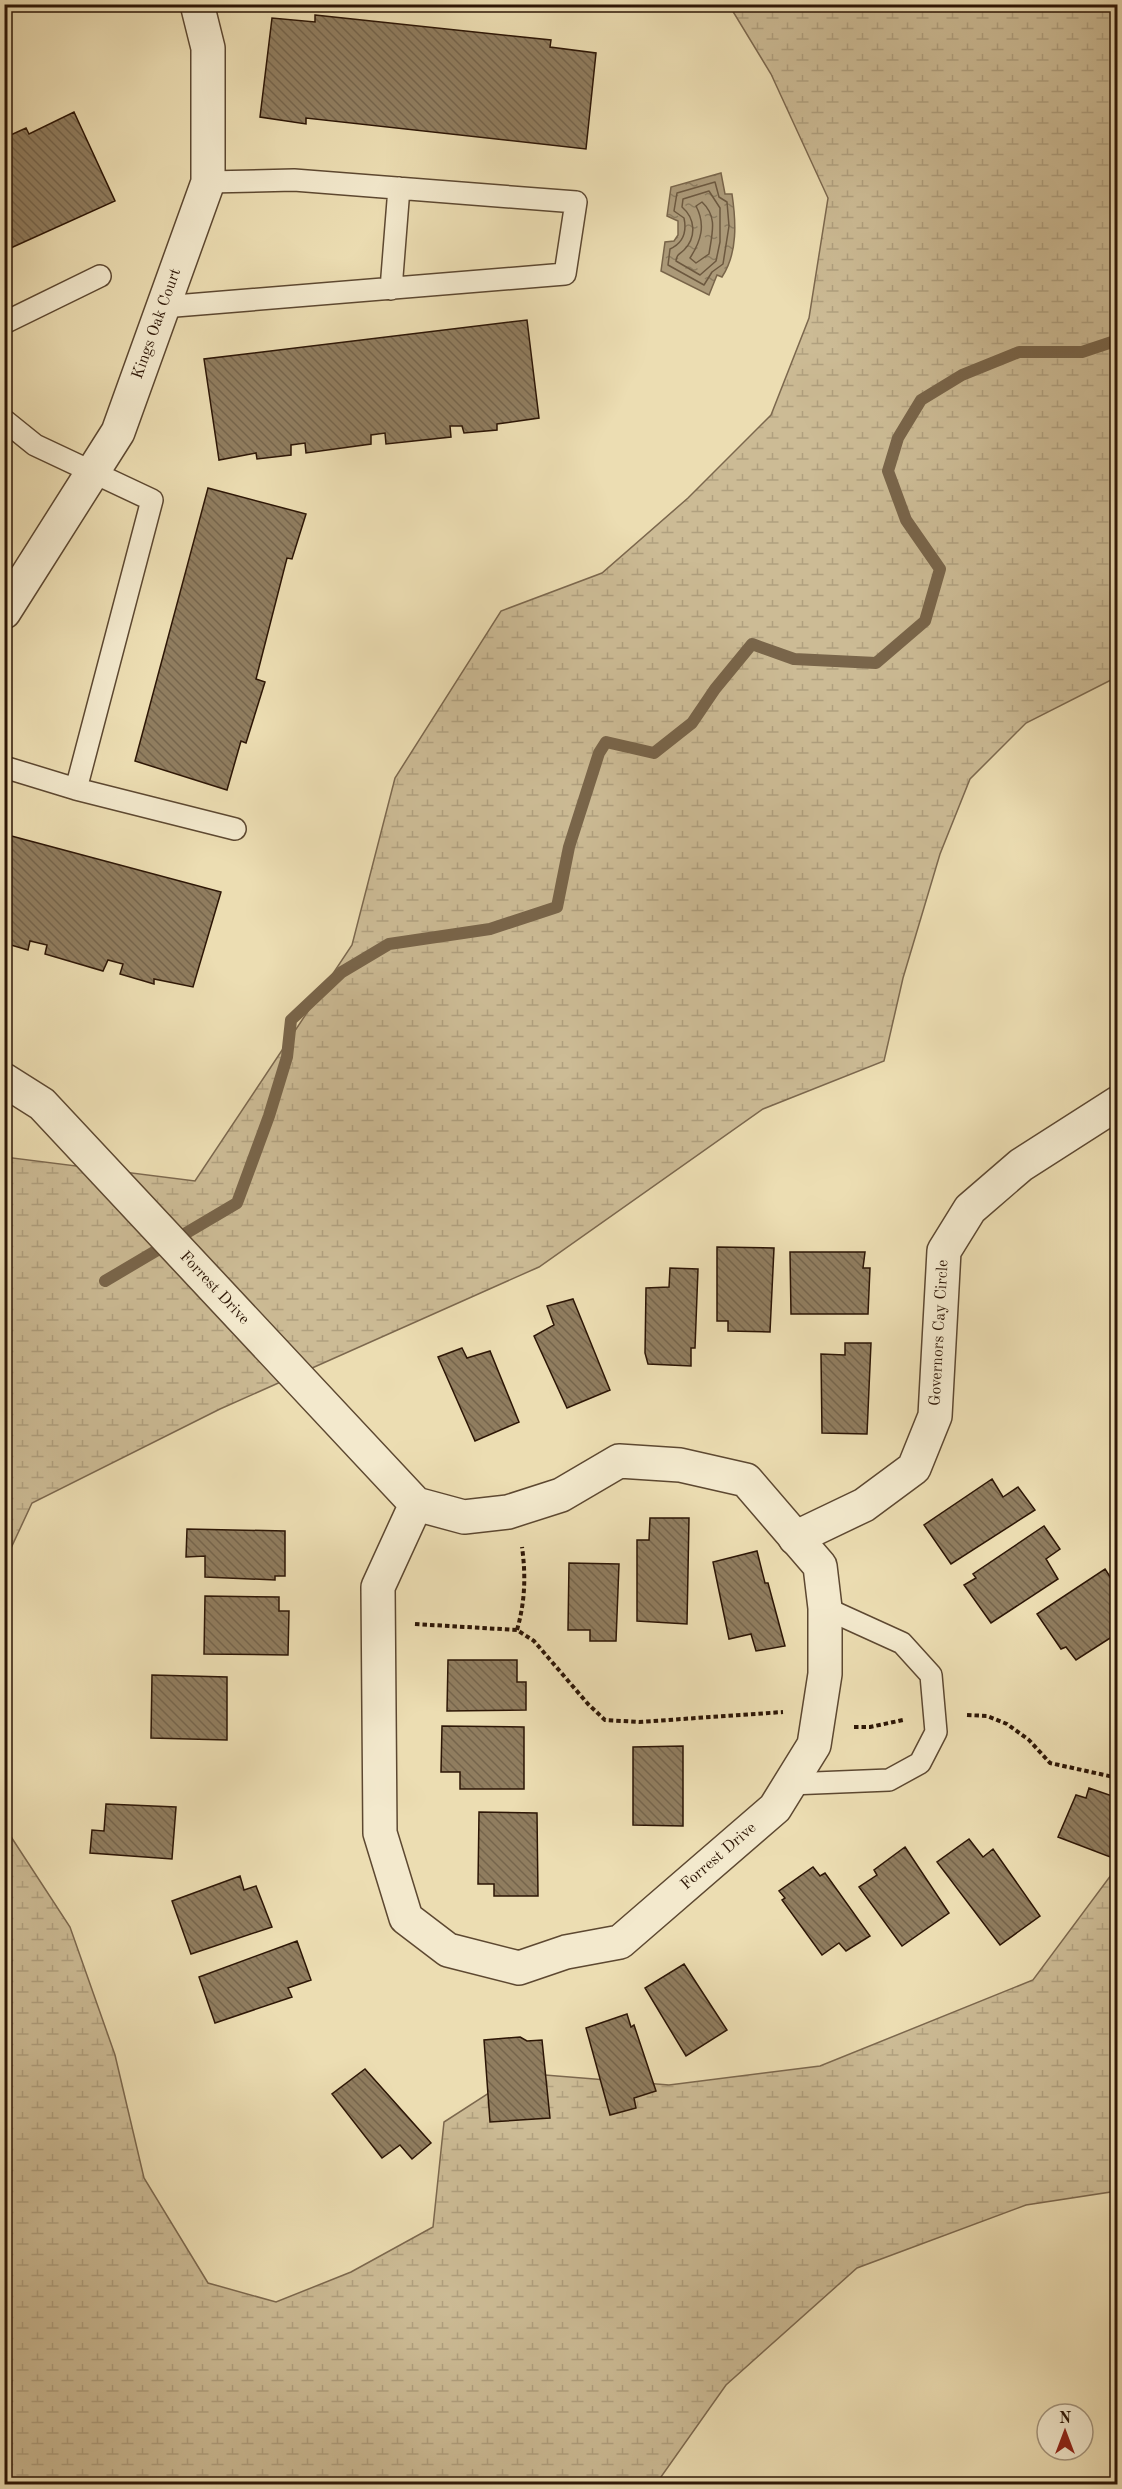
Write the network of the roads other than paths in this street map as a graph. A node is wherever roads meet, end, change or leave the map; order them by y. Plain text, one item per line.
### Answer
1 (197, 4) edge
2 (208, 182) junction
3 (399, 188) junction
4 (100, 276) dead end
5 (391, 289) junction
6 (163, 307) junction
7 (4, 323) edge
8 (4, 420) edge
9 (93, 472) junction
10 (4, 612) edge
11 (4, 767) edge
12 (76, 789) junction
13 (235, 829) dead end
14 (4, 1080) edge
15 (1118, 1102) edge
16 (416, 1504) junction
17 (795, 1538) junction
18 (825, 1608) junction
19 (790, 1784) junction

1 - 2 street, Kings Oak Court
2 - 3 lane
2 - 6 street, Kings Oak Court
3 - 5 lane
3 - 5 lane
4 - 7 lane
5 - 6 lane
6 - 9 street, Kings Oak Court
8 - 9 lane
9 - 10 street, Kings Oak Court
9 - 12 lane
11 - 12 lane
12 - 13 lane
14 - 16 street, Forrest Drive
15 - 17 street, Governors Cay Circle
16 - 17 street, Forrest Drive
16 - 19 street, Forrest Drive
17 - 18 street, Forrest Drive
18 - 19 street, Forrest Drive
18 - 19 lane

